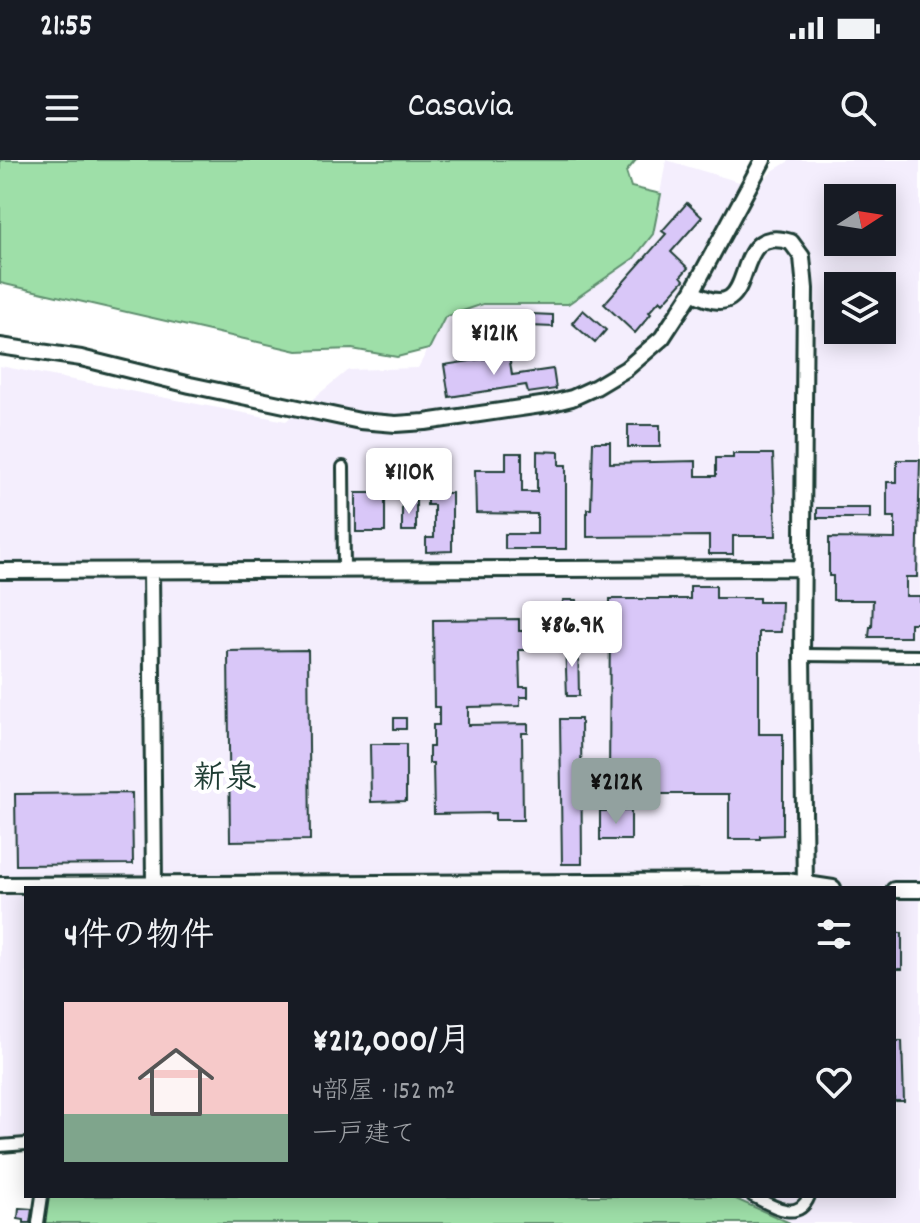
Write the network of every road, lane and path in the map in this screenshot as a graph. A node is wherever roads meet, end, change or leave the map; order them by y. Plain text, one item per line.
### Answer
1 (763, 160) edge
2 (692, 292) junction
3 (0, 346) edge
4 (343, 467) dead end
5 (802, 568) junction
6 (344, 570) junction
7 (0, 571) edge
8 (151, 571) junction
9 (802, 655) junction
10 (920, 656) edge
11 (154, 884) junction
12 (0, 885) edge
13 (345, 886) edge
14 (805, 886) edge
15 (896, 890) edge
16 (920, 890) edge
17 (24, 1144) edge
18 (0, 1146) edge
19 (42, 1198) edge
20 (757, 1198) edge
21 (808, 1198) edge
22 (38, 1223) edge

1 - 2 street
2 - 3 street
2 - 5 street
4 - 6 street
5 - 6 street
5 - 9 street
6 - 8 street
7 - 8 street
8 - 11 street
9 - 10 street
9 - 14 street
11 - 12 street
11 - 13 street
13 - 14 street
15 - 16 street
17 - 18 street
19 - 22 street
20 - 21 street

